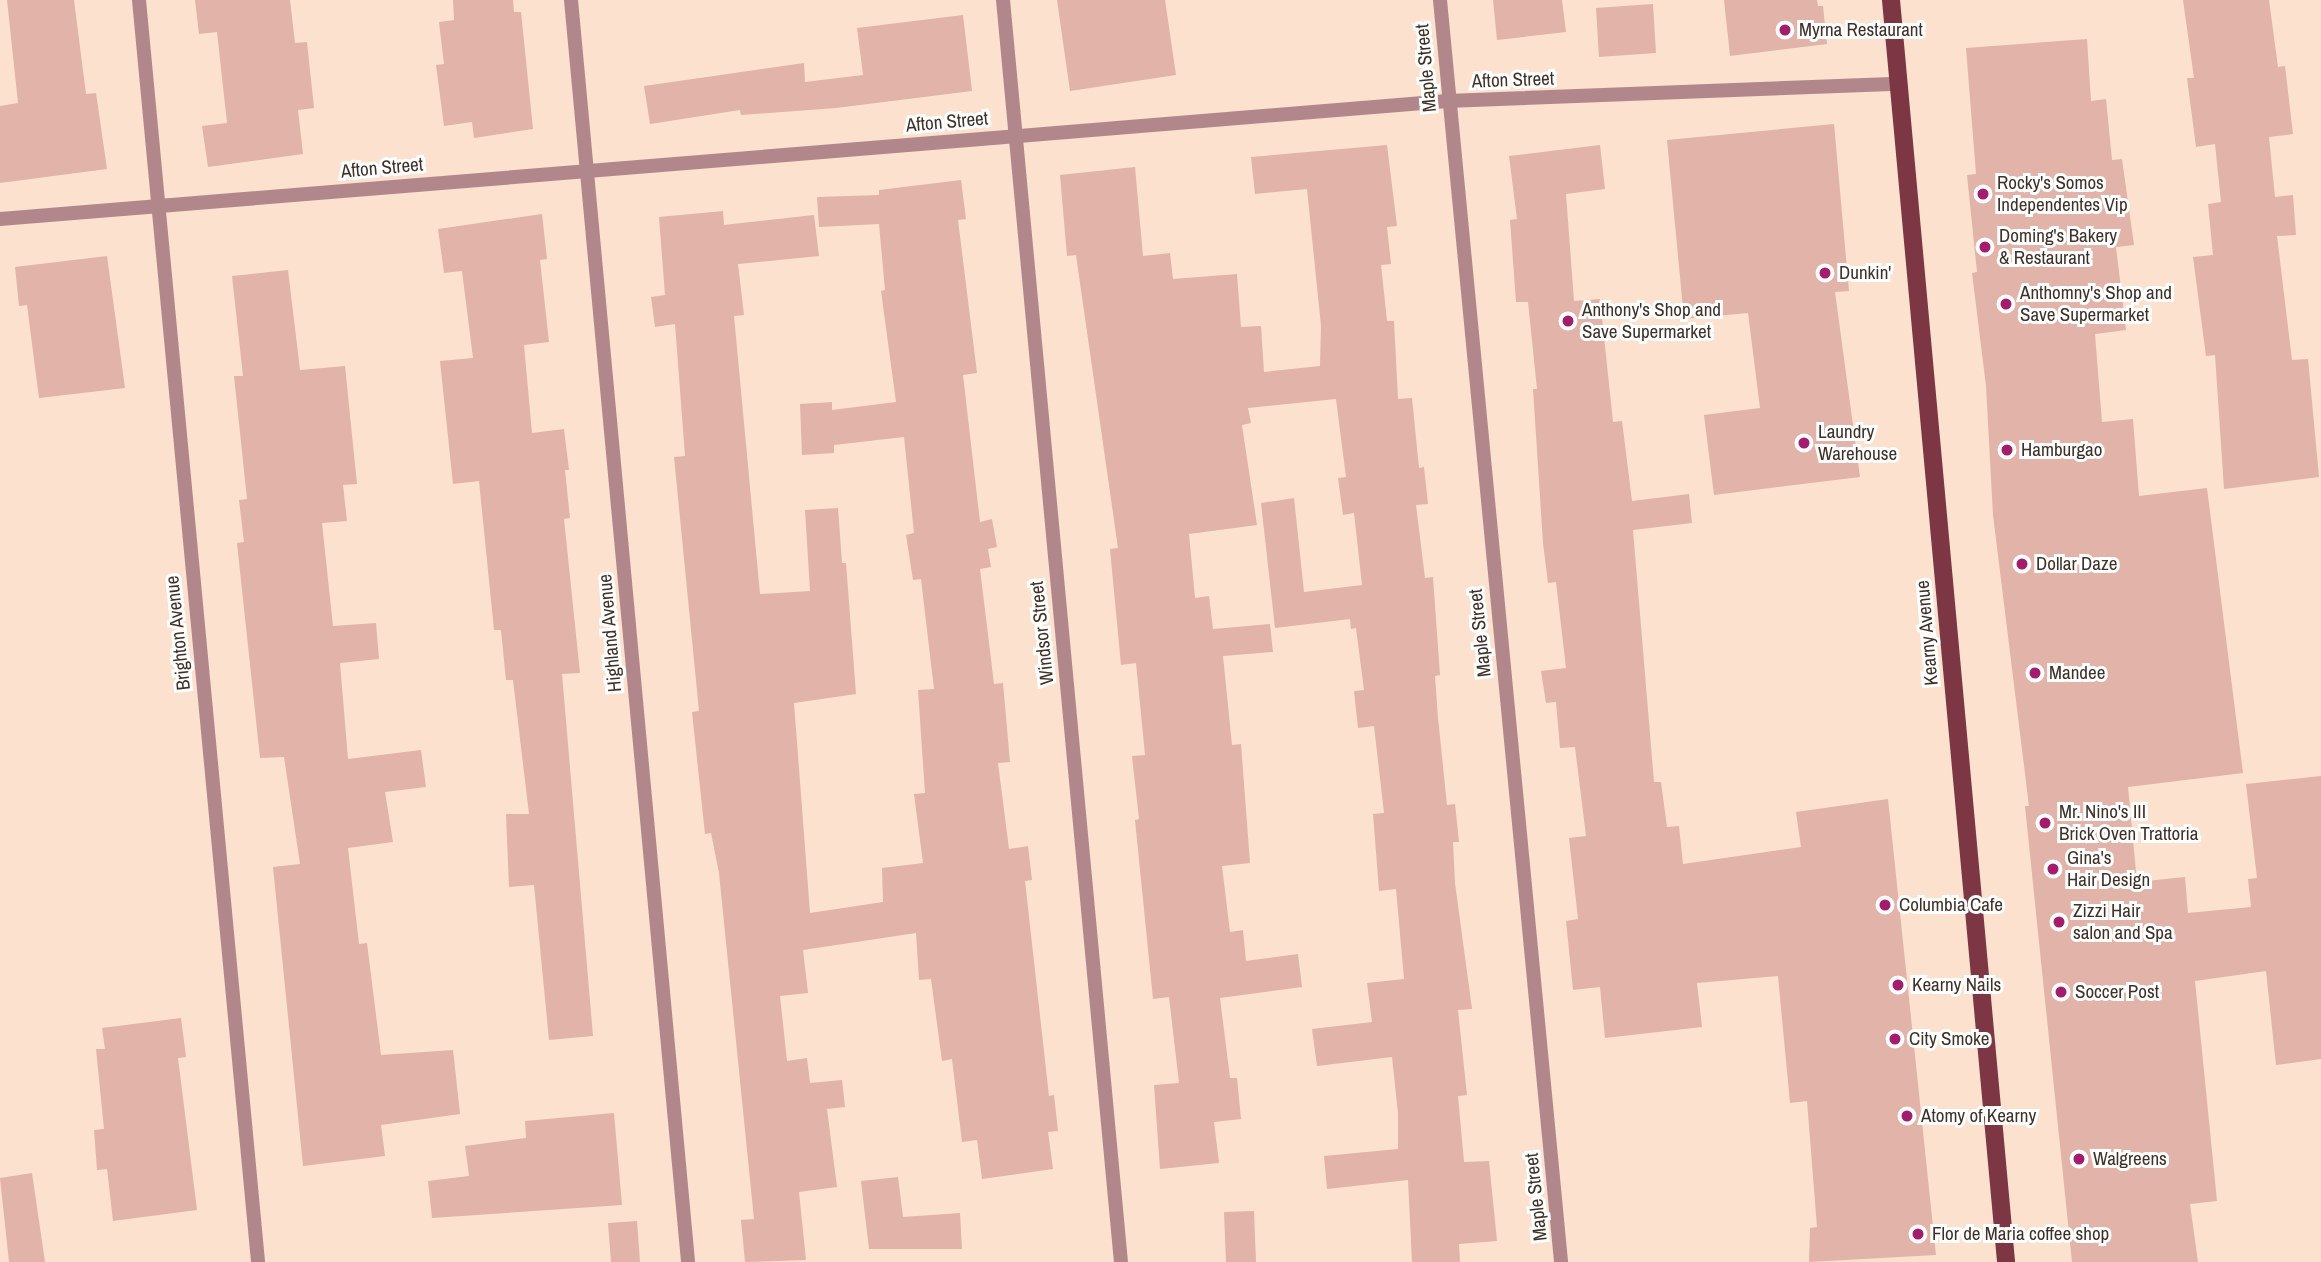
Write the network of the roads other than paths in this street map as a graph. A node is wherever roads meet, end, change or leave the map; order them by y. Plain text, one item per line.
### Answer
1 (139, 0) edge
2 (571, 0) edge
3 (1003, 0) edge
4 (1440, 0) edge
5 (1891, 0) edge
6 (1898, 84) junction
7 (1447, 102) junction
8 (1013, 136) junction
9 (585, 170) junction
10 (157, 206) junction
11 (0, 219) edge
12 (258, 1262) edge
13 (688, 1262) edge
14 (1121, 1262) edge
15 (1562, 1262) edge
16 (2006, 1262) edge

1 - 10 street, Brighton Avenue
2 - 9 street, Highland Avenue
3 - 8 street, Windsor Street
4 - 7 street, Maple Street
5 - 6 main road, Kearny Avenue
6 - 7 street, Afton Street
6 - 16 main road, Kearny Avenue
7 - 8 street, Afton Street
7 - 15 street, Maple Street
8 - 9 street, Afton Street
8 - 14 street, Windsor Street
9 - 10 street, Afton Street
9 - 13 street, Highland Avenue
10 - 11 street, Afton Street
10 - 12 street, Brighton Avenue

